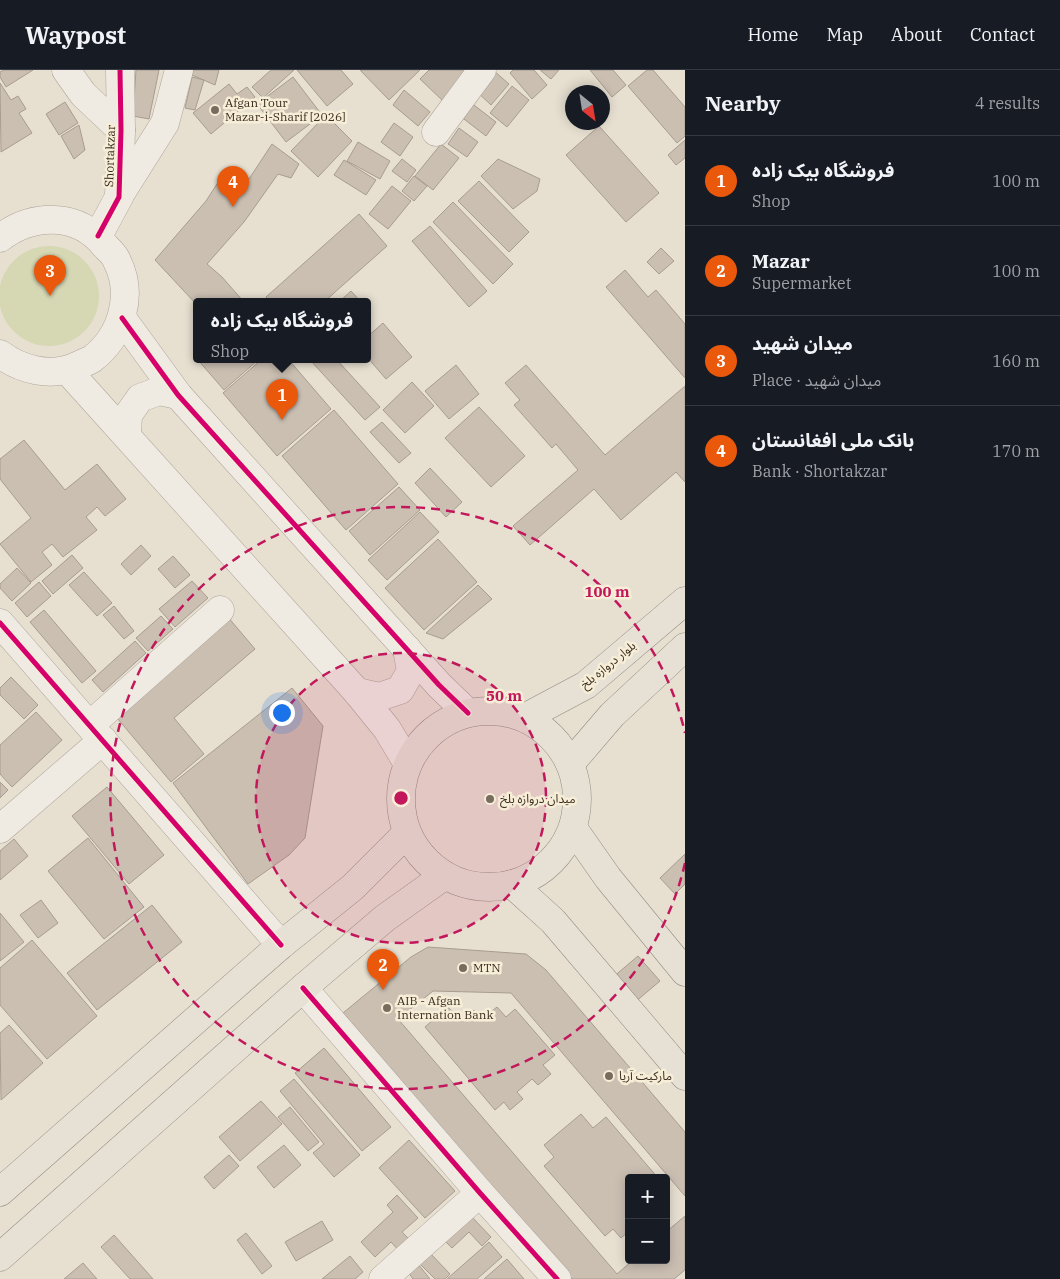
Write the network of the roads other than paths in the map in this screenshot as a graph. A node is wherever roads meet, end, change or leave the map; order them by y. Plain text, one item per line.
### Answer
1 (66, 70) edge
2 (120, 70) edge
3 (179, 70) edge
4 (482, 70) edge
5 (121, 130) junction
6 (436, 132) dead end
7 (119, 197) junction
8 (98, 236) junction
9 (0, 238) edge
10 (122, 318) junction
11 (4, 361) edge
12 (67, 370) junction
13 (178, 395) junction
14 (127, 434) junction
15 (685, 601) edge
16 (220, 610) dead end
17 (0, 623) edge
18 (685, 647) edge
19 (407, 649) junction
20 (357, 692) junction
21 (468, 713) junction
22 (524, 718) junction
23 (96, 732) junction
24 (408, 764) junction
25 (570, 764) junction
26 (572, 828) junction
27 (0, 829) edge
28 (407, 833) junction
29 (444, 876) junction
30 (512, 884) junction
31 (281, 945) junction
32 (685, 972) edge
33 (303, 988) junction
34 (685, 1076) edge
35 (0, 1192) edge
36 (480, 1193) junction
37 (0, 1257) edge
38 (382, 1279) edge
39 (557, 1279) edge

1 - 5 street
2 - 5 street, Shortakzar
3 - 7 street
4 - 6 street
5 - 7 street, Shortakzar
7 - 8 street, Shortakzar
8 - 9 street
8 - 10 street
10 - 12 street
10 - 13 street
11 - 12 street
12 - 14 street
13 - 14 street
13 - 19 street
14 - 20 street
15 - 22 main road, بلوار دروازه بلخ
16 - 23 street
17 - 23 street
18 - 25 main road
19 - 20 street
19 - 21 street
20 - 24 street
21 - 22 main road
21 - 24 main road
22 - 25 main road
23 - 27 street
23 - 31 street
24 - 28 main road
25 - 26 main road
26 - 30 main road
26 - 32 main road
28 - 29 main road
28 - 31 main road
29 - 30 main road
29 - 33 main road
30 - 34 main road
31 - 35 main road
33 - 36 street
33 - 37 main road
36 - 38 street
36 - 39 street

